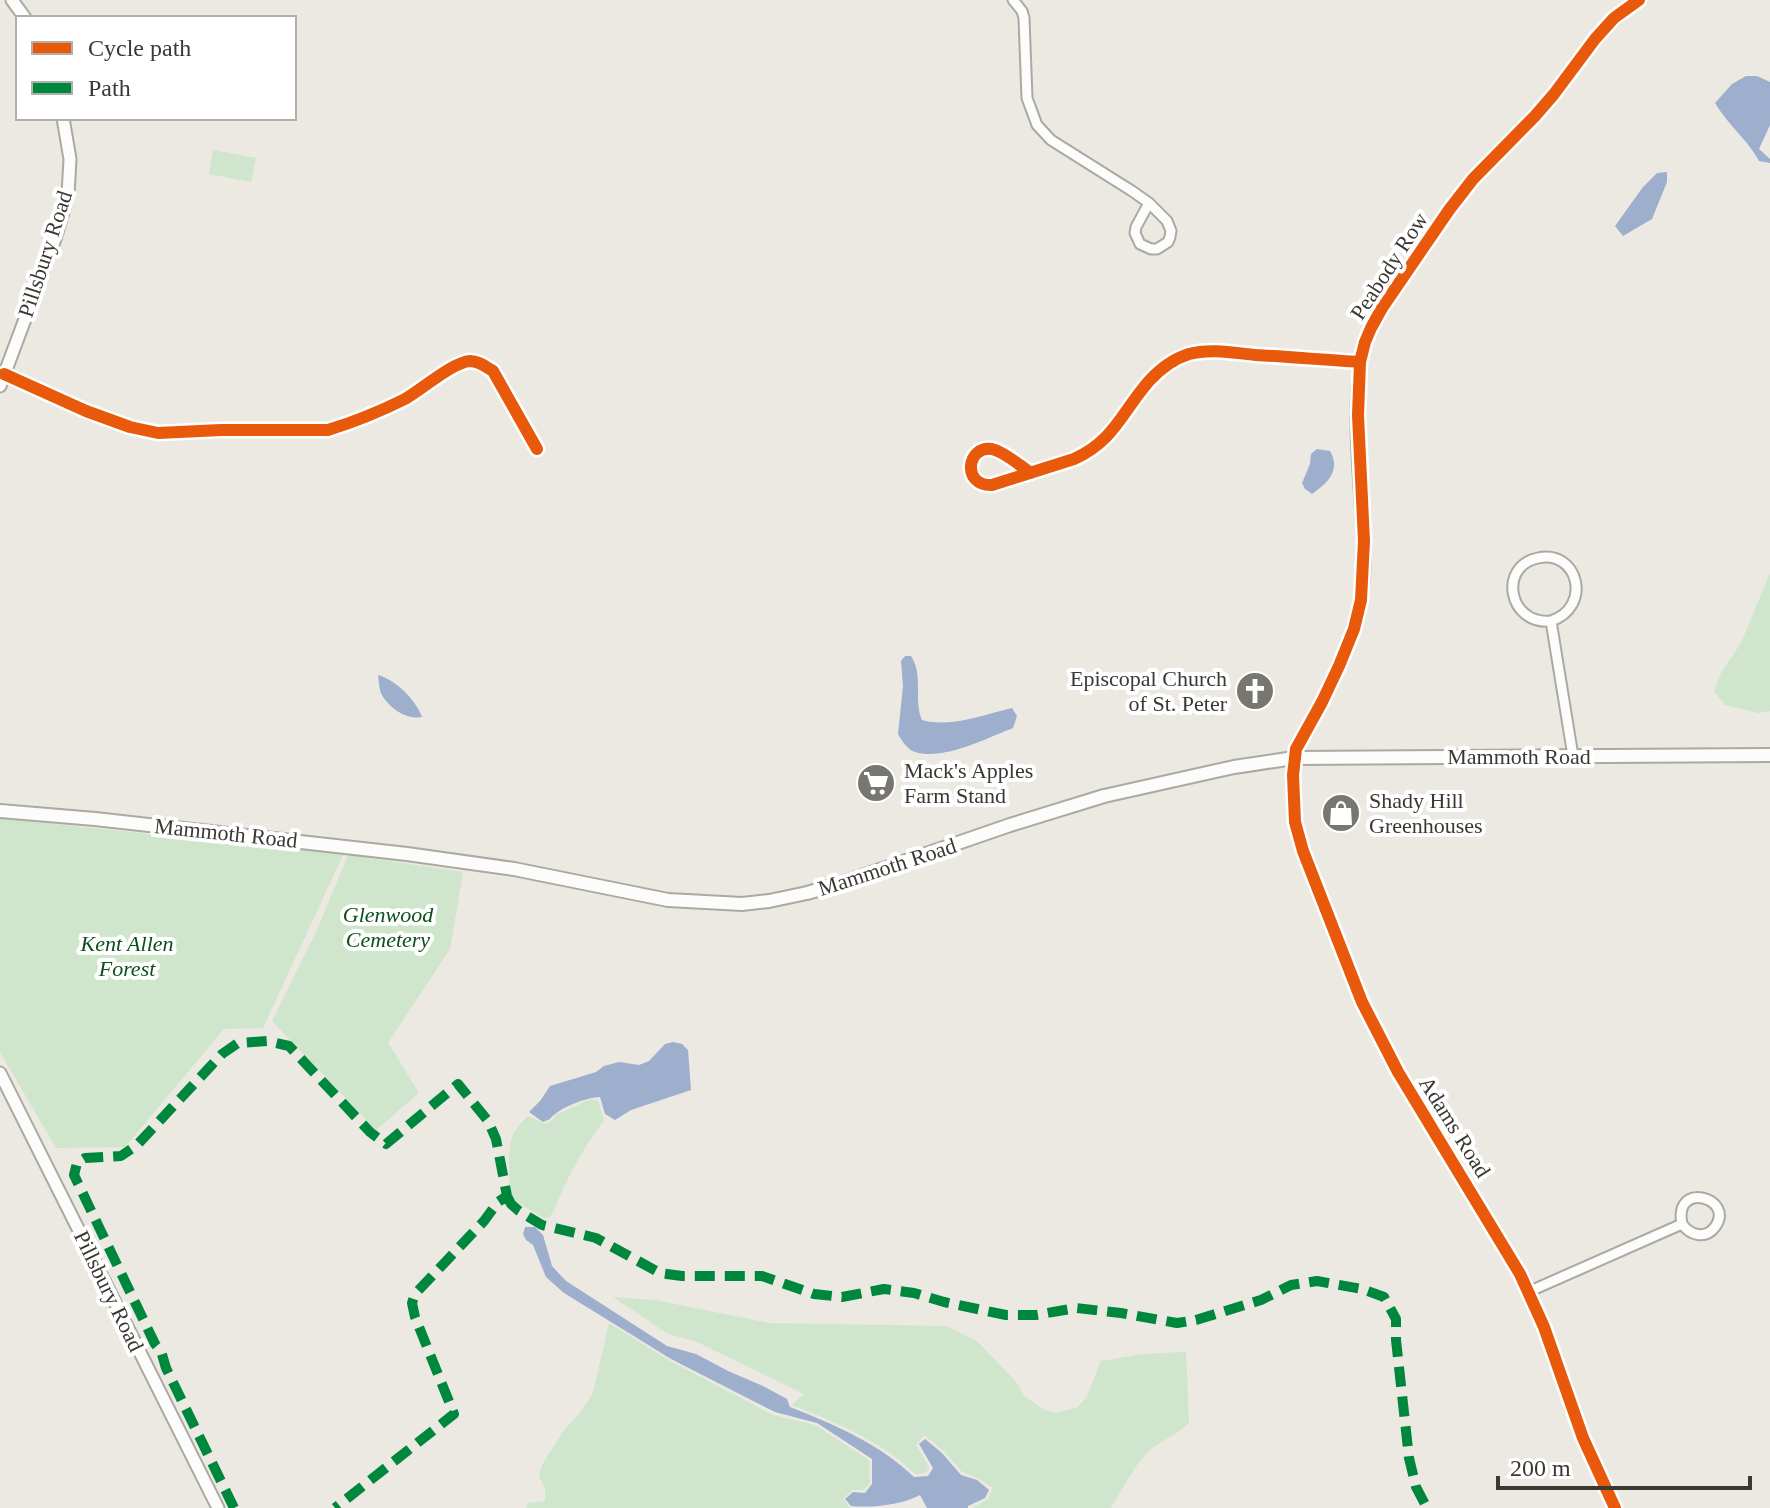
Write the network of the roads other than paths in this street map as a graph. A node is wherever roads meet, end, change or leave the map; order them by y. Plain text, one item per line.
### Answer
1 (1013, 0) edge
2 (1639, 0) edge
3 (63, 120) edge
4 (1149, 203) junction
5 (1360, 362) junction
6 (4, 374) junction
7 (0, 386) edge
8 (537, 449) dead end
9 (1031, 473) junction
10 (1551, 621) junction
11 (1770, 755) edge
12 (1573, 756) junction
13 (1294, 758) junction
14 (0, 811) edge
15 (0, 1073) edge
16 (1682, 1224) junction
17 (1528, 1292) junction
18 (218, 1508) edge
19 (1615, 1508) edge

1 - 4 street
2 - 5 street, Peabody Row
3 - 6 street, Pillsbury Road
4 - 4 street
5 - 9 street
5 - 13 street, Peabody Row
6 - 7 street, Pillsbury Road
6 - 8 street
9 - 9 street
10 - 10 street
10 - 12 street
11 - 12 main road, Mammoth Road
12 - 13 main road, Mammoth Road
13 - 14 main road, Mammoth Road
13 - 17 street, Adams Road
15 - 18 street, Pillsbury Road
16 - 16 street
16 - 17 street
17 - 19 street, Adams Road

